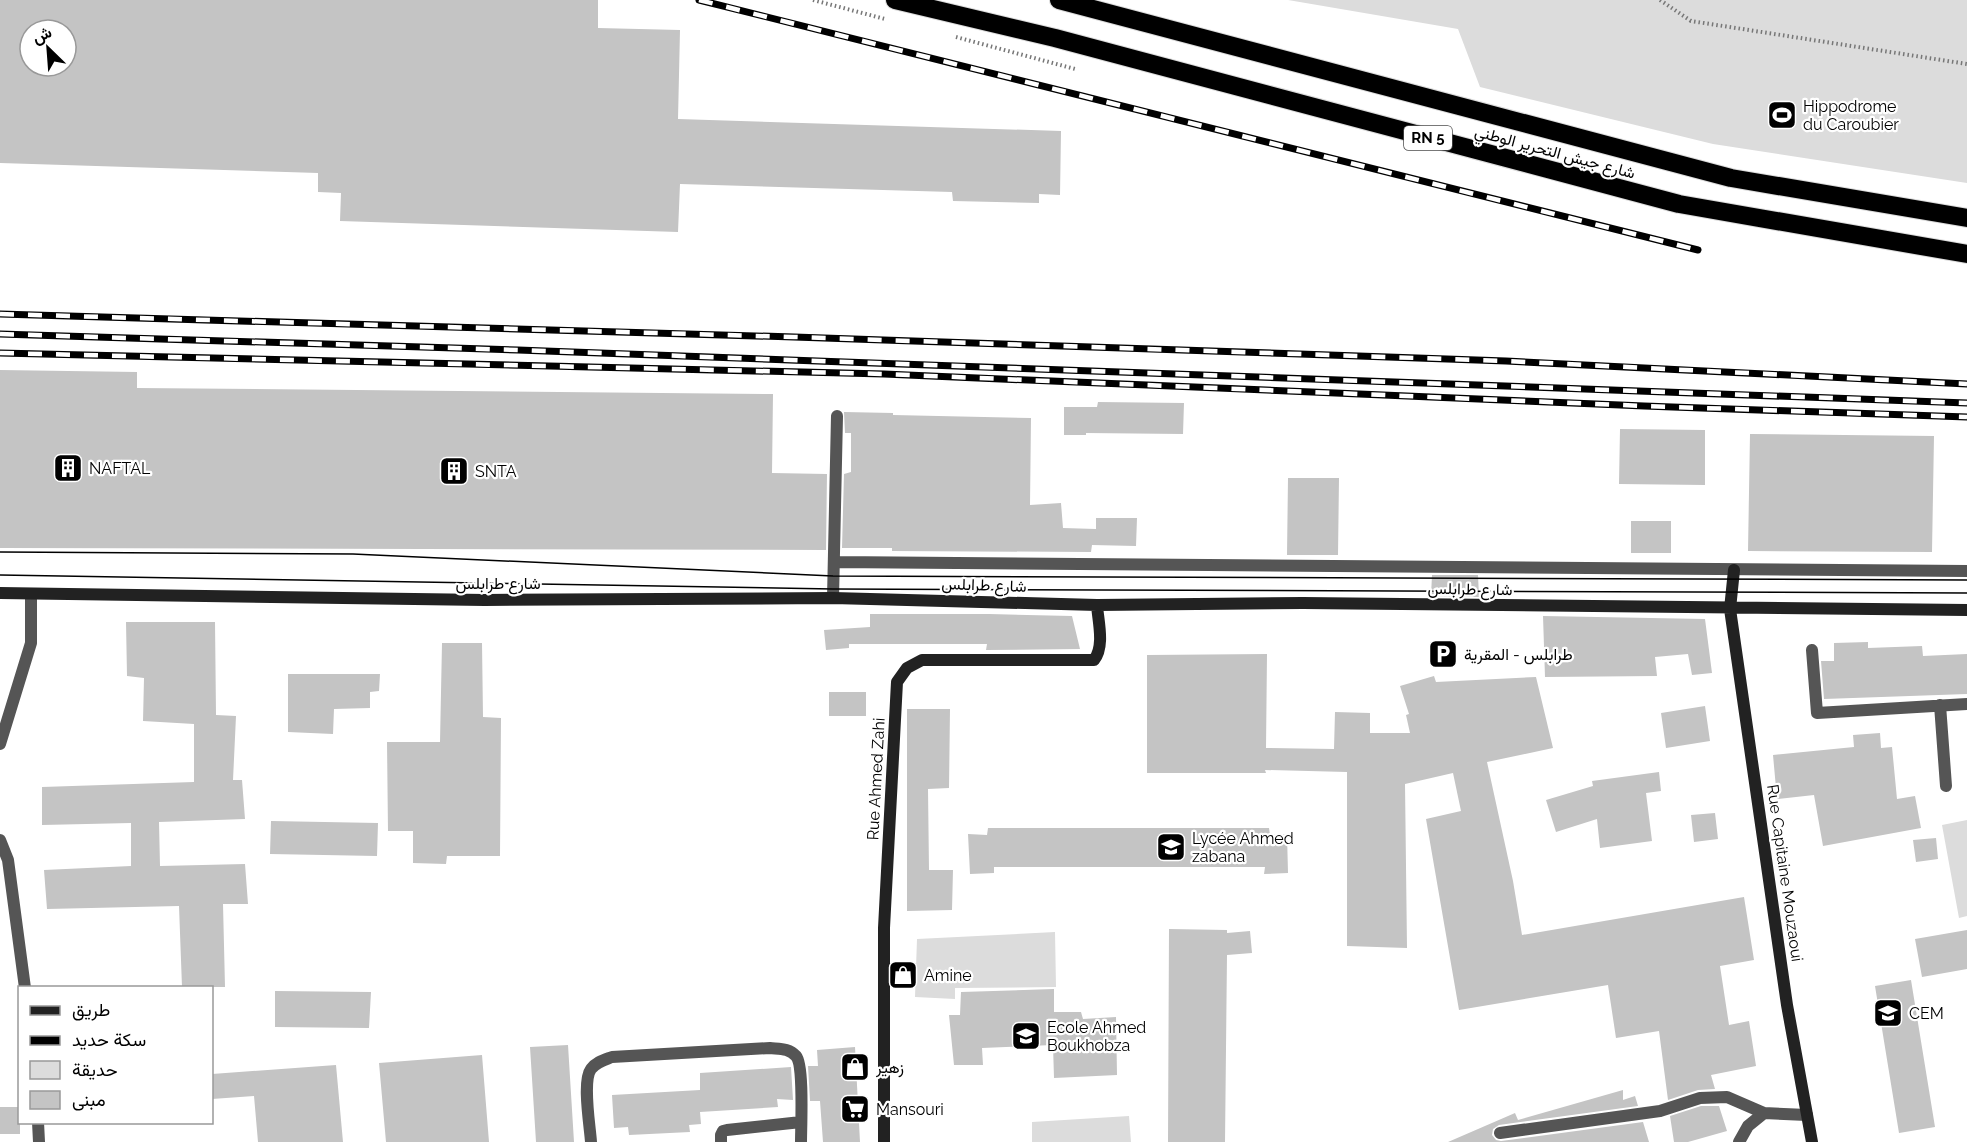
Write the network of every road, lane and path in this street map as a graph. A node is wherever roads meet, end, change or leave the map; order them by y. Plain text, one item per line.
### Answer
1 (895, 0) edge
2 (1059, 0) edge
3 (1660, 0) edge
4 (1967, 64) edge
5 (1967, 218) edge
6 (1967, 254) edge
7 (837, 416) dead end
8 (834, 562) junction
9 (1734, 570) junction
10 (1967, 571) edge
11 (0, 593) edge
12 (31, 594) junction
13 (833, 598) junction
14 (1097, 605) junction
15 (1730, 609) junction
16 (1967, 610) edge
17 (1812, 650) dead end
18 (1967, 704) edge
19 (1940, 705) junction
20 (0, 744) edge
21 (1946, 786) dead end
22 (0, 840) edge
23 (25, 986) edge
24 (1764, 1113) junction
25 (1808, 1115) junction
26 (801, 1122) junction
27 (38, 1124) edge
28 (1500, 1133) dead end
29 (39, 1142) edge
30 (591, 1142) edge
31 (721, 1142) edge
32 (801, 1142) edge
33 (884, 1142) edge
34 (1739, 1142) edge
35 (1812, 1142) edge

1 - 6 highway, شارع جيش التحرير الوطني / RN 5
2 - 5 highway, شارع جيش التحرير الوطني / RN 5
3 - 4 path
7 - 8 street
8 - 9 street
8 - 13 street
9 - 10 street
9 - 15 main road, Rue Capitaine Mouzaoui
11 - 12 main road, شارع طرابلس
12 - 13 main road, شارع طرابلس
12 - 20 street
13 - 14 main road, شارع طرابلس
14 - 15 main road, شارع طرابلس
14 - 33 main road, Rue Ahmed Zahi
15 - 16 main road, شارع طرابلس
15 - 25 main road, Rue Capitaine Mouzaoui
17 - 19 street
18 - 19 street
19 - 21 street
22 - 23 street
24 - 25 street
24 - 28 street
24 - 34 street
25 - 35 main road, Rue Capitaine Mouzaoui
26 - 30 street
26 - 31 street
26 - 32 street
27 - 29 street

